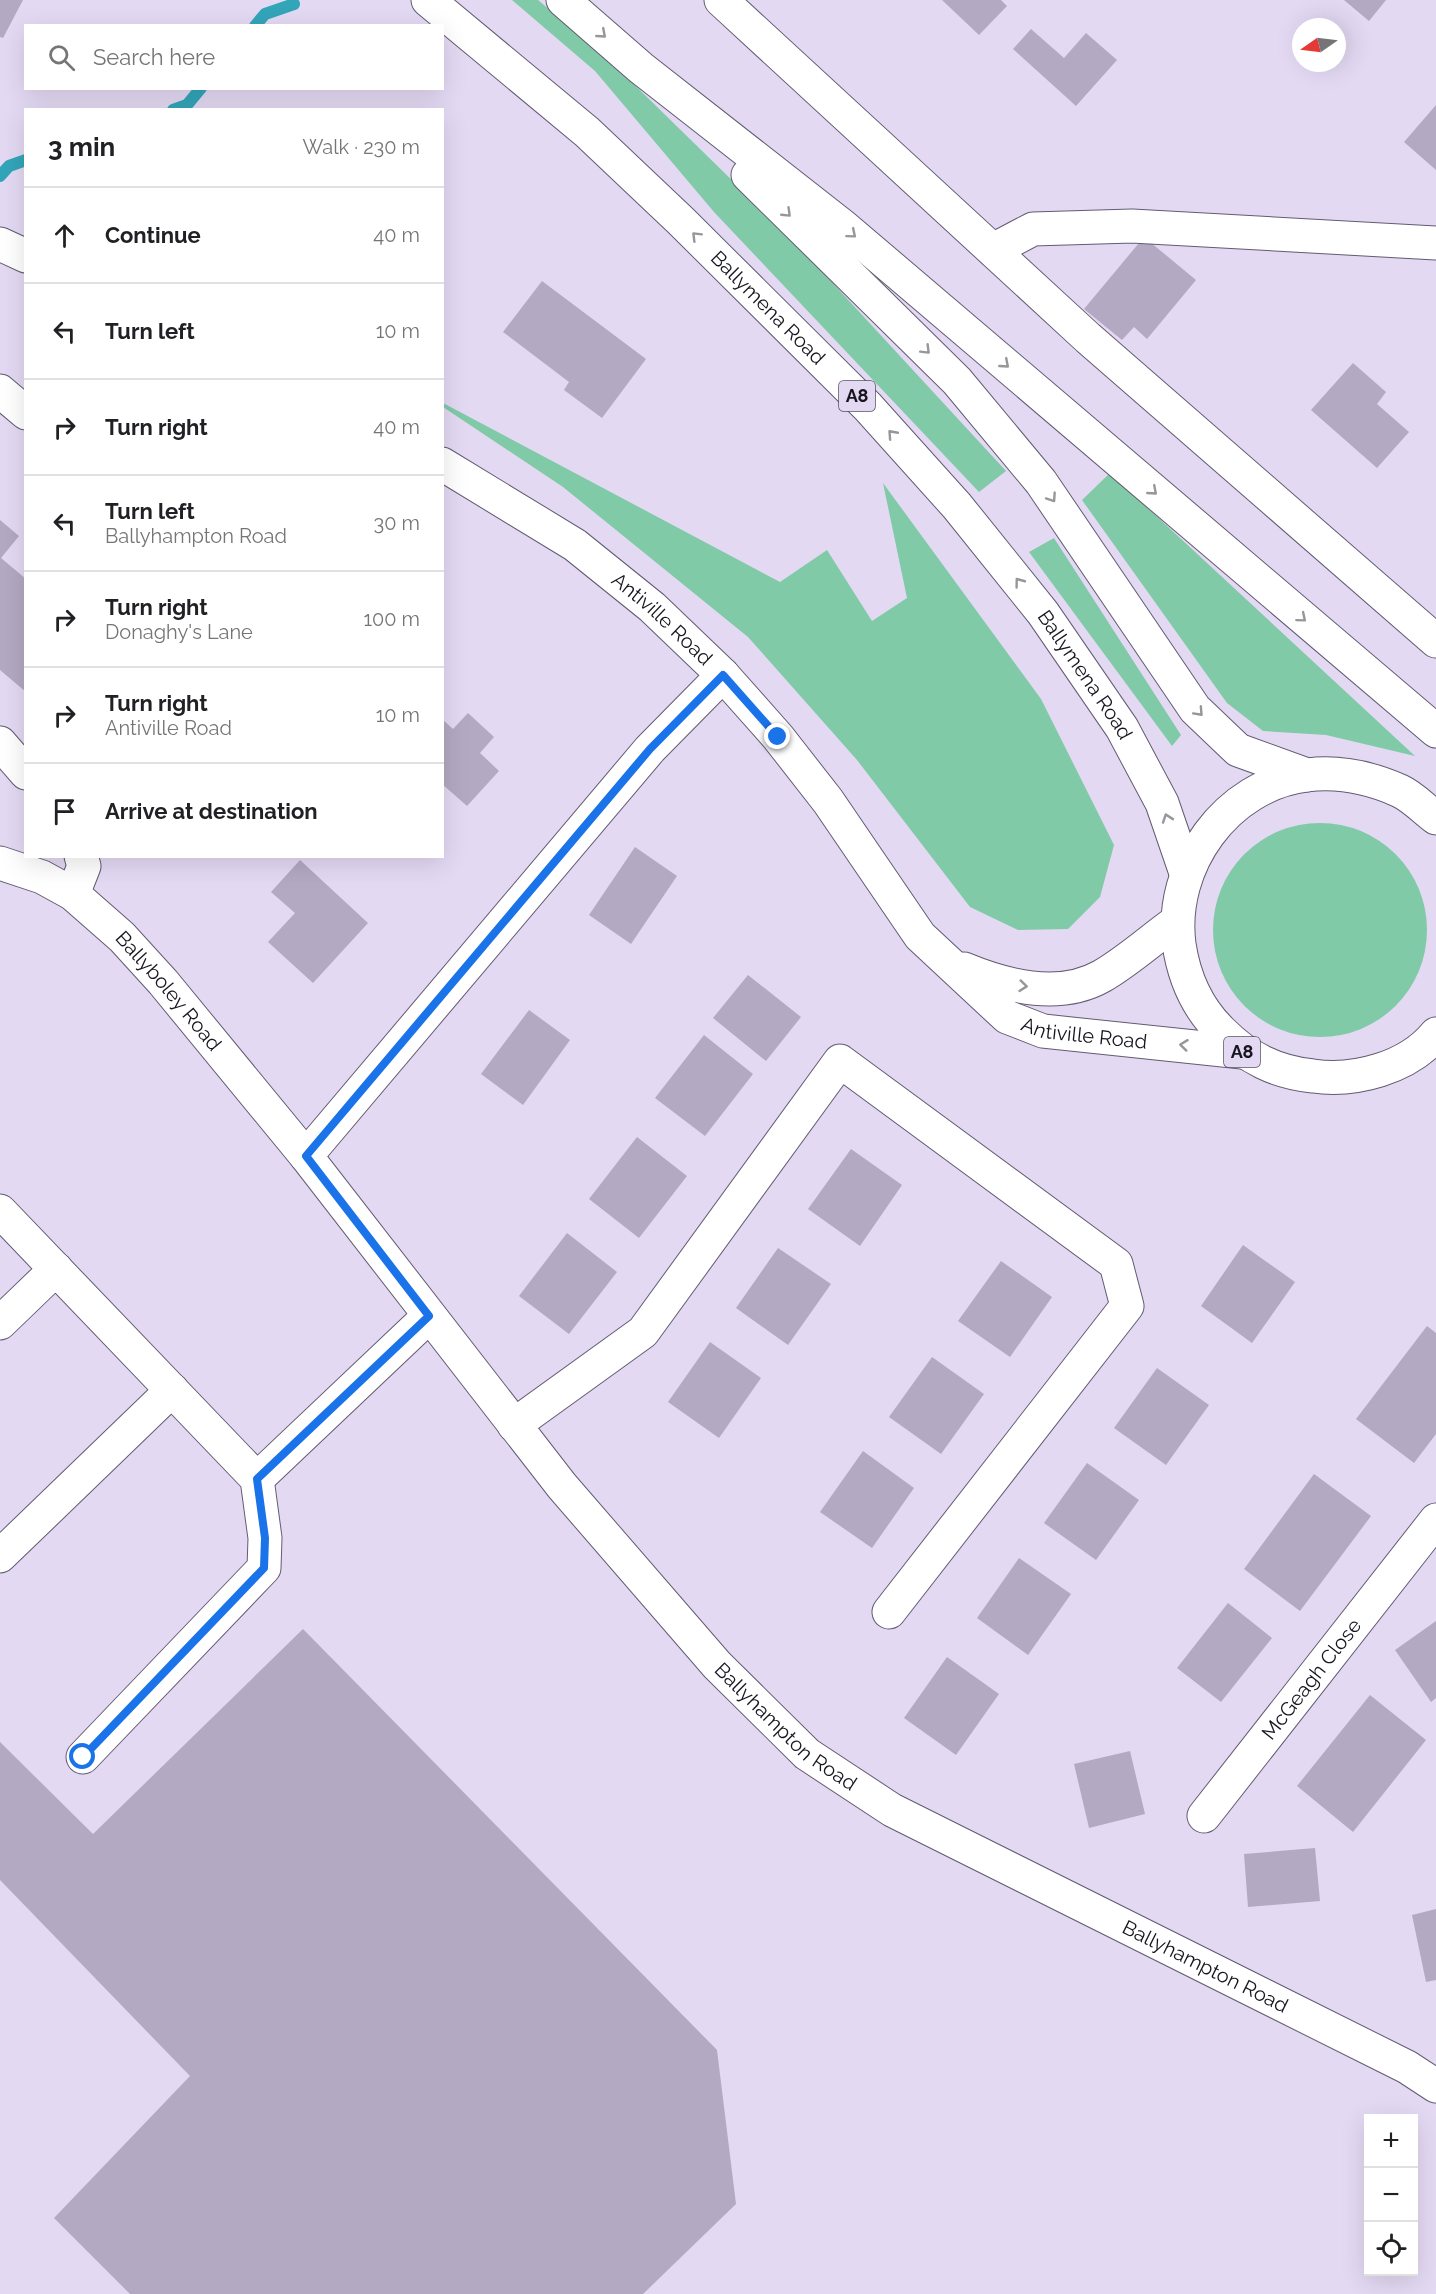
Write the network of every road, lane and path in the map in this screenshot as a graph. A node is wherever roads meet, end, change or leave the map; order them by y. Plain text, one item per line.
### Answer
1 (428, 0) edge
2 (562, 0) edge
3 (721, 0) edge
4 (641, 68) junction
5 (1436, 243) edge
6 (0, 244) edge
7 (993, 250) junction
8 (24, 255) edge
9 (444, 465) edge
10 (1436, 642) edge
11 (723, 675) junction
12 (1436, 731) edge
13 (0, 743) edge
14 (24, 771) edge
15 (1307, 775) junction
16 (1436, 818) edge
17 (82, 858) edge
18 (0, 863) edge
19 (1186, 873) junction
20 (73, 894) junction
21 (1176, 922) junction
22 (948, 962) junction
23 (1434, 1039) edge
24 (1242, 1052) junction
25 (306, 1156) junction
26 (0, 1211) edge
27 (56, 1269) junction
28 (429, 1316) junction
29 (0, 1323) edge
30 (172, 1390) junction
31 (514, 1425) junction
32 (257, 1479) junction
33 (1430, 1538) edge
34 (0, 1556) edge
35 (889, 1612) dead end
36 (83, 1757) dead end
37 (1204, 1816) dead end
38 (1436, 2086) edge

19 -> 1 main road, Ballymena Road / A8
2 -> 4 main road, A8
3 - 7 main road
4 -> 12 main road, A8
4 -> 15 main road, A8
5 - 7 main road
6 - 8 main road
7 - 10 main road
9 - 11 main road, Antiville Road
11 - 22 main road, Antiville Road
11 - 25 main road
13 - 14 main road
15 - 16 main road, A8
15 - 19 main road, A8
17 - 20 main road
18 - 20 main road, Ballyboley Road
19 - 21 main road, A8
20 - 25 main road, Ballyboley Road
22 -> 21 main road, Antiville Road
21 - 24 main road, A8
24 -> 22 main road, Antiville Road
23 - 24 main road, A8
25 - 28 main road, Ballyhampton Road
26 - 27 main road
27 - 29 main road
27 - 30 main road
28 - 31 main road, Ballyhampton Road
28 - 32 main road
30 - 32 main road
30 - 34 main road
31 - 35 main road
31 - 38 main road, Ballyhampton Road
32 - 36 main road
33 - 37 main road, McGeagh Close

